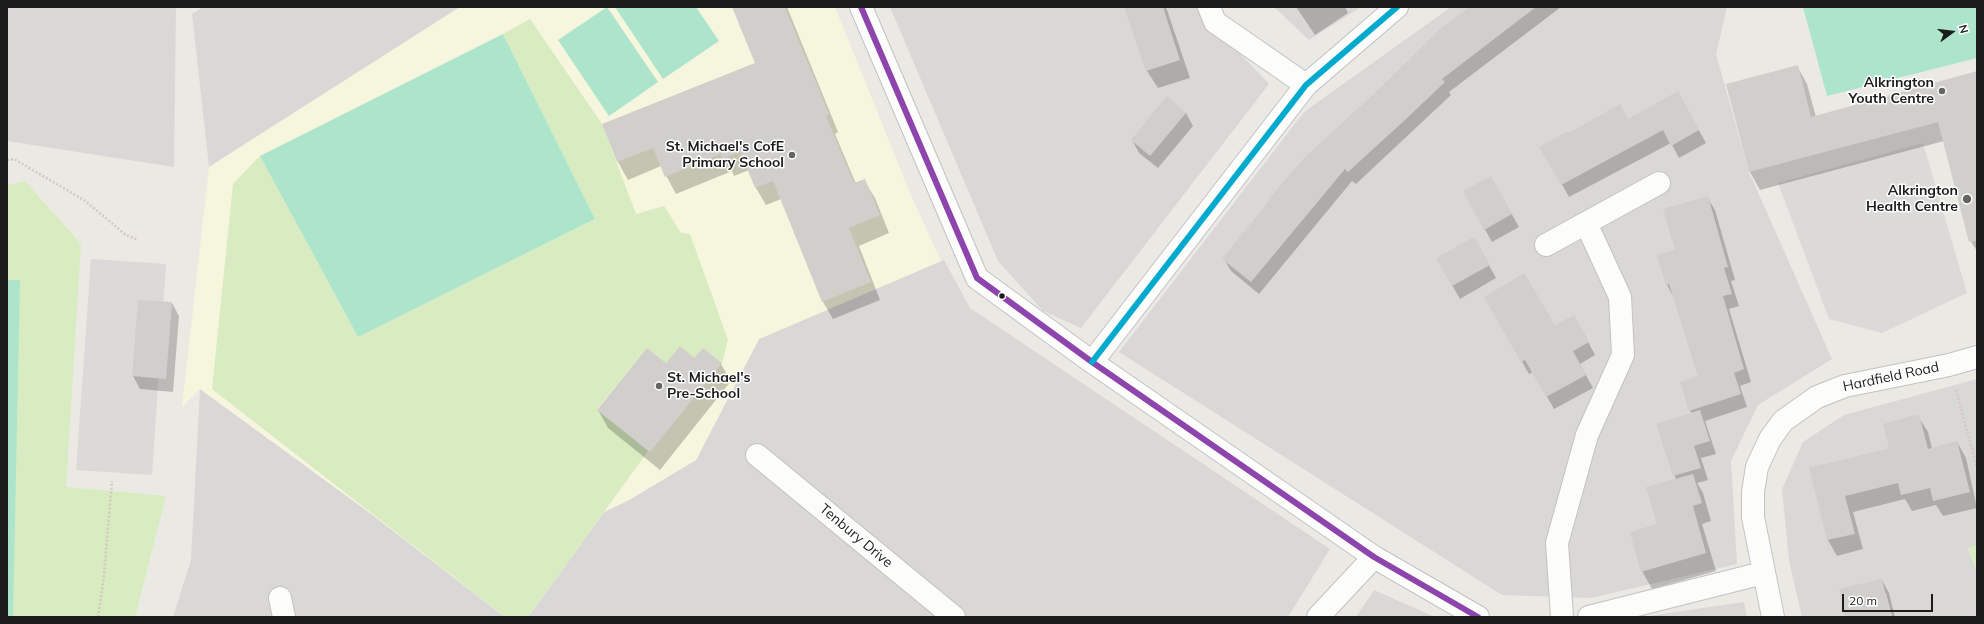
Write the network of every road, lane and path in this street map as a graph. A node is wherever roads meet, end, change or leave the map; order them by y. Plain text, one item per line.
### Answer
1 (860, 7) edge
2 (1210, 7) edge
3 (1397, 7) edge
4 (1306, 86) junction
5 (7, 160) edge
6 (1659, 183) dead end
7 (1586, 223) junction
8 (138, 240) dead end
9 (1546, 245) dead end
10 (1977, 357) edge
11 (1092, 362) junction
12 (1950, 365) junction
13 (757, 454) dead end
14 (1977, 468) edge
15 (112, 481) dead end
16 (1374, 556) junction
17 (1763, 573) junction
18 (98, 617) edge
19 (954, 617) edge
20 (1318, 617) edge
21 (1478, 617) edge
22 (1562, 617) edge
23 (1588, 617) edge
24 (1773, 617) edge

1 - 11 street
2 - 4 street
3 - 4 street
4 - 11 street
5 - 8 path
6 - 7 street
7 - 9 street
7 - 22 street
10 - 12 street, Hardfield Road
11 - 16 street
12 - 14 path
12 - 17 street, Hardfield Road
13 - 19 street, Tenbury Drive
15 - 18 path
16 - 20 street
16 - 21 street
17 - 23 street
17 - 24 street, Hardfield Road

